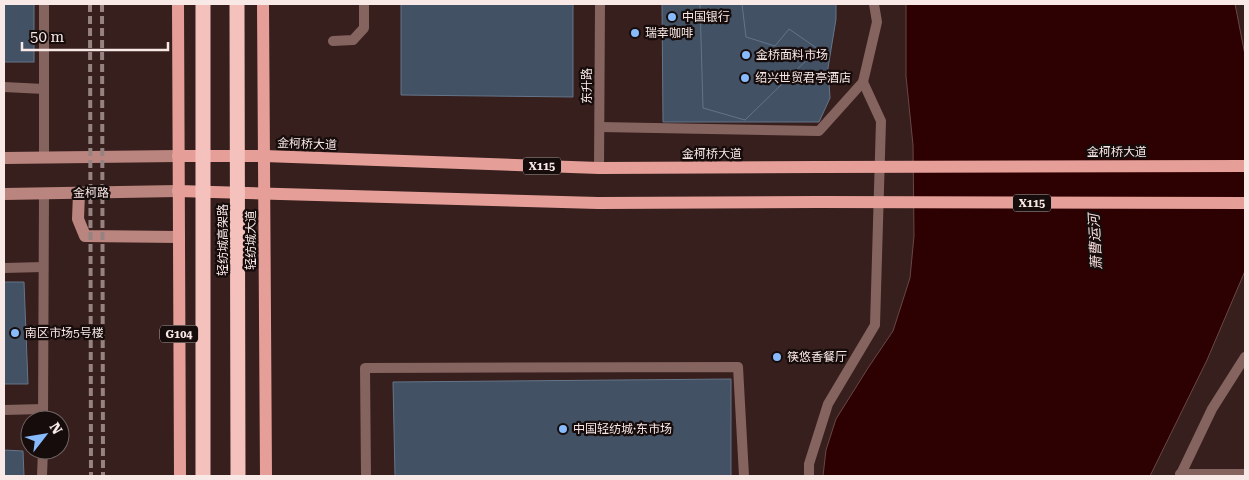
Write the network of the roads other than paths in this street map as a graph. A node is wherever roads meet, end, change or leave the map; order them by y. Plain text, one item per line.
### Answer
1 (44, 4) edge
2 (178, 4) edge
3 (203, 4) edge
4 (237, 4) edge
5 (263, 4) edge
6 (364, 4) edge
7 (600, 4) edge
8 (874, 4) edge
9 (333, 42) dead end
10 (863, 82) junction
11 (4, 87) edge
12 (44, 89) junction
13 (600, 127) junction
14 (178, 156) junction
15 (264, 156) junction
16 (4, 158) edge
17 (44, 158) junction
18 (1245, 166) edge
19 (599, 168) junction
20 (178, 191) junction
21 (44, 193) junction
22 (79, 193) junction
23 (4, 194) edge
24 (264, 194) junction
25 (1245, 203) edge
26 (179, 237) junction
27 (43, 267) junction
28 (4, 268) edge
29 (1245, 357) edge
30 (43, 409) joint
31 (4, 410) edge
32 (43, 460) edge
33 (1245, 474) edge
34 (1180, 475) edge
35 (42, 476) edge
36 (180, 476) edge
37 (203, 476) edge
38 (238, 476) edge
39 (266, 476) edge
40 (366, 476) edge
41 (744, 476) edge
42 (809, 476) edge

1 - 12 lane
2 - 14 main road, G104
3 - 37 highway, 轻纺城高架路, bridge
4 - 38 highway, 轻纺城高架路, bridge
5 - 15 main road, 轻纺城大道
6 - 9 lane
7 - 13 lane, 东升路
8 - 10 lane
10 - 13 lane
10 - 42 lane
11 - 12 lane
12 - 17 lane
13 - 19 lane, 东升路
14 - 15 main road, 金柯桥大道
14 - 17 main road
14 - 20 main road, G104
15 - 19 main road, 金柯桥大道 / X115
15 - 24 main road, 轻纺城大道
16 - 17 main road
18 - 19 main road, 金柯桥大道 / X115, bridge
20 - 22 main road, 金柯路
20 - 24 main road, X115
20 - 26 main road, G104
21 - 22 main road, 金柯路
21 - 23 main road, 金柯路
21 - 27 lane
22 - 26 main road
24 - 25 main road, X115, bridge
24 - 39 main road, 轻纺城大道
26 - 36 main road, G104
27 - 28 lane
27 - 30 lane
29 - 34 lane
30 - 31 lane
32 - 35 lane
33 - 34 lane
40 - 41 lane

